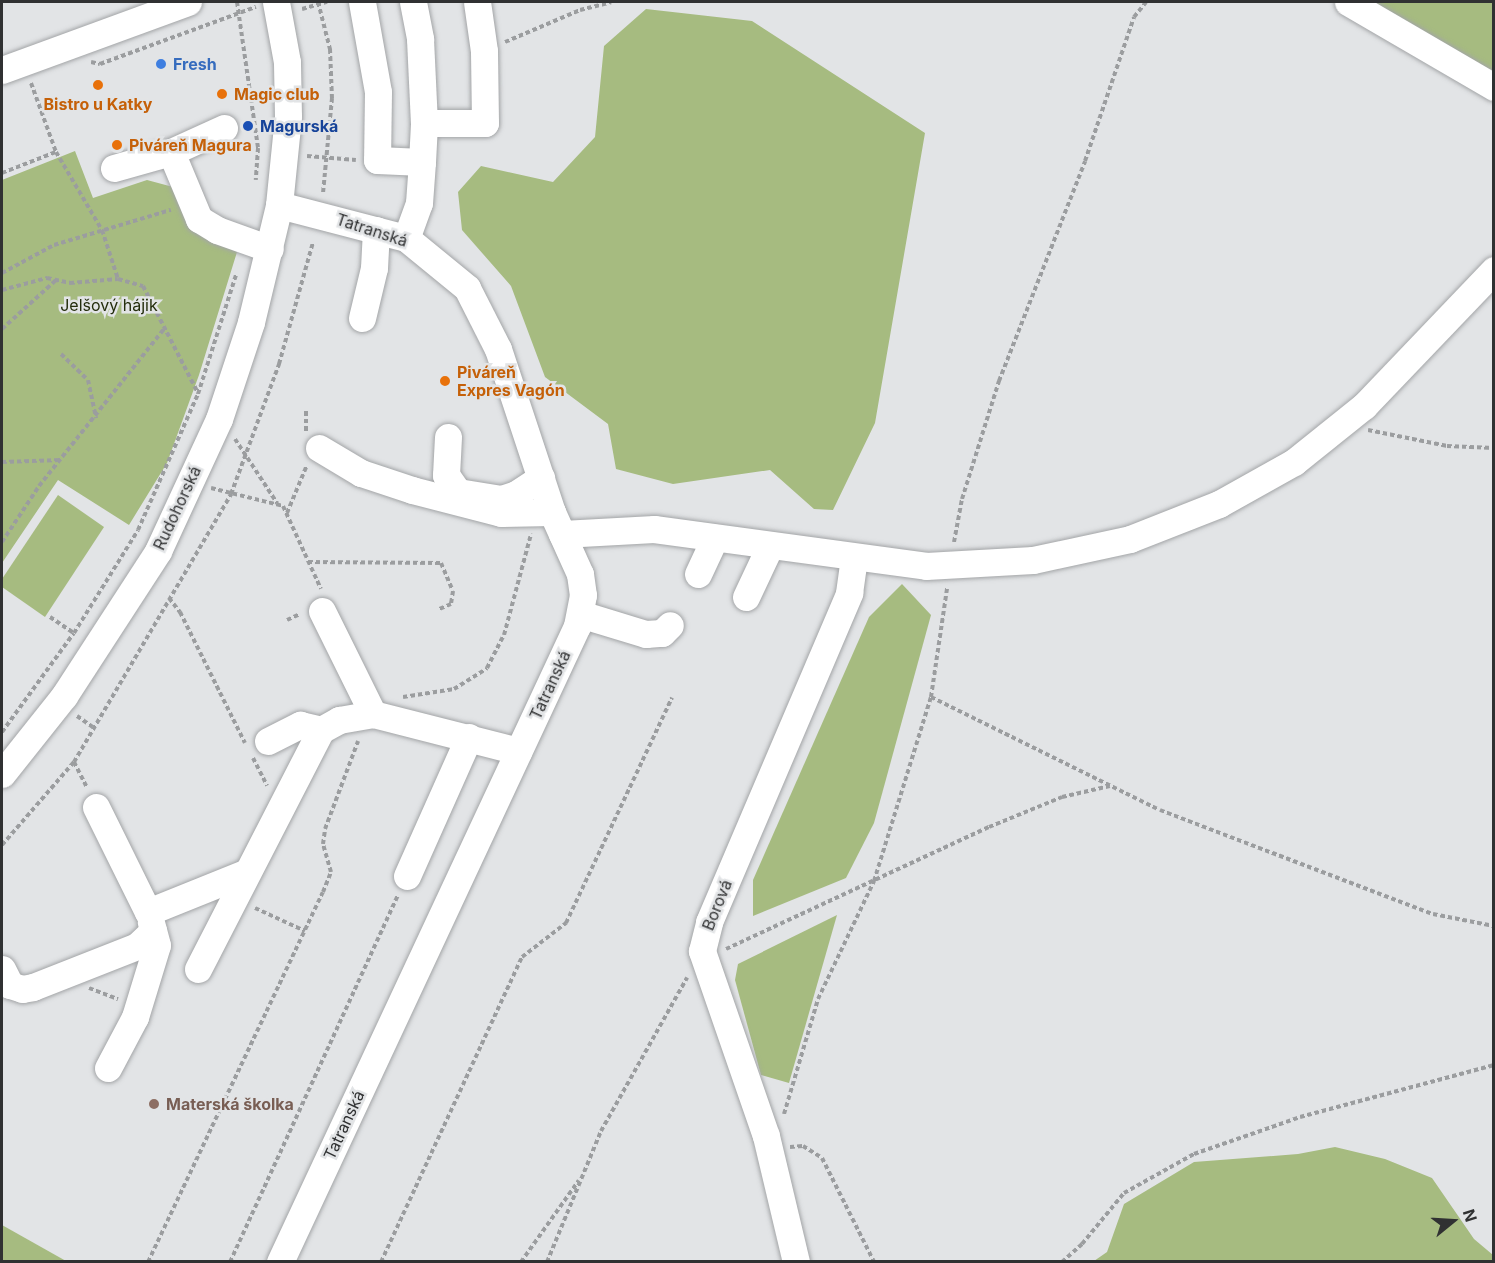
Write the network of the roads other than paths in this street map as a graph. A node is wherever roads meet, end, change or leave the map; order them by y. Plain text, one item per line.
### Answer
1 (188, 2) edge
2 (362, 2) edge
3 (413, 2) edge
4 (477, 2) edge
5 (1348, 2) edge
6 (266, 4) edge
7 (15, 73) edge
8 (1494, 87) edge
9 (424, 123) junction
10 (224, 128) dead end
11 (171, 152) junction
12 (422, 162) junction
13 (114, 168) dead end
14 (279, 205) junction
15 (376, 230) junction
16 (406, 238) junction
17 (258, 245) junction
18 (1494, 270) edge
19 (362, 318) dead end
20 (448, 436) dead end
21 (313, 460) road end
22 (541, 478) junction
23 (550, 519) junction
24 (715, 538) junction
25 (770, 546) junction
26 (854, 558) junction
27 (698, 574) dead end
28 (746, 597) dead end
29 (322, 611) dead end
30 (580, 614) junction
31 (670, 625) dead end
32 (368, 721) junction
33 (321, 730) junction
34 (469, 737) junction
35 (268, 741) dead end
36 (518, 752) junction
37 (2, 774) edge
38 (96, 807) dead end
39 (245, 873) junction
40 (407, 876) road end
41 (150, 921) junction
42 (2, 969) edge
43 (198, 969) dead end
44 (108, 1068) dead end
45 (280, 1262) edge
46 (796, 1262) edge

1 - 7 street
2 - 12 street
3 - 9 street
4 - 9 street
5 - 8 street
6 - 14 street, Rudohorská
9 - 12 street
10 - 11 street
11 - 13 street
11 - 17 street
12 - 16 street
14 - 15 street, Tatranská
14 - 17 street, Rudohorská
15 - 16 street, Tatranská
15 - 19 street
16 - 22 street, Tatranská
17 - 37 street, Rudohorská
18 - 26 street
20 - 22 street
21 - 23 street
22 - 23 street, Tatranská
23 - 24 street
23 - 30 street, Tatranská
24 - 25 street
24 - 27 street
25 - 26 street
25 - 28 street
26 - 46 street, Borová
29 - 32 street
30 - 31 street
30 - 36 street, Tatranská
32 - 33 street
32 - 34 street
33 - 35 street
33 - 39 street
34 - 36 street
34 - 40 street
36 - 45 street, Tatranská
38 - 41 street
39 - 41 street
39 - 43 street
41 - 42 street
41 - 44 street

